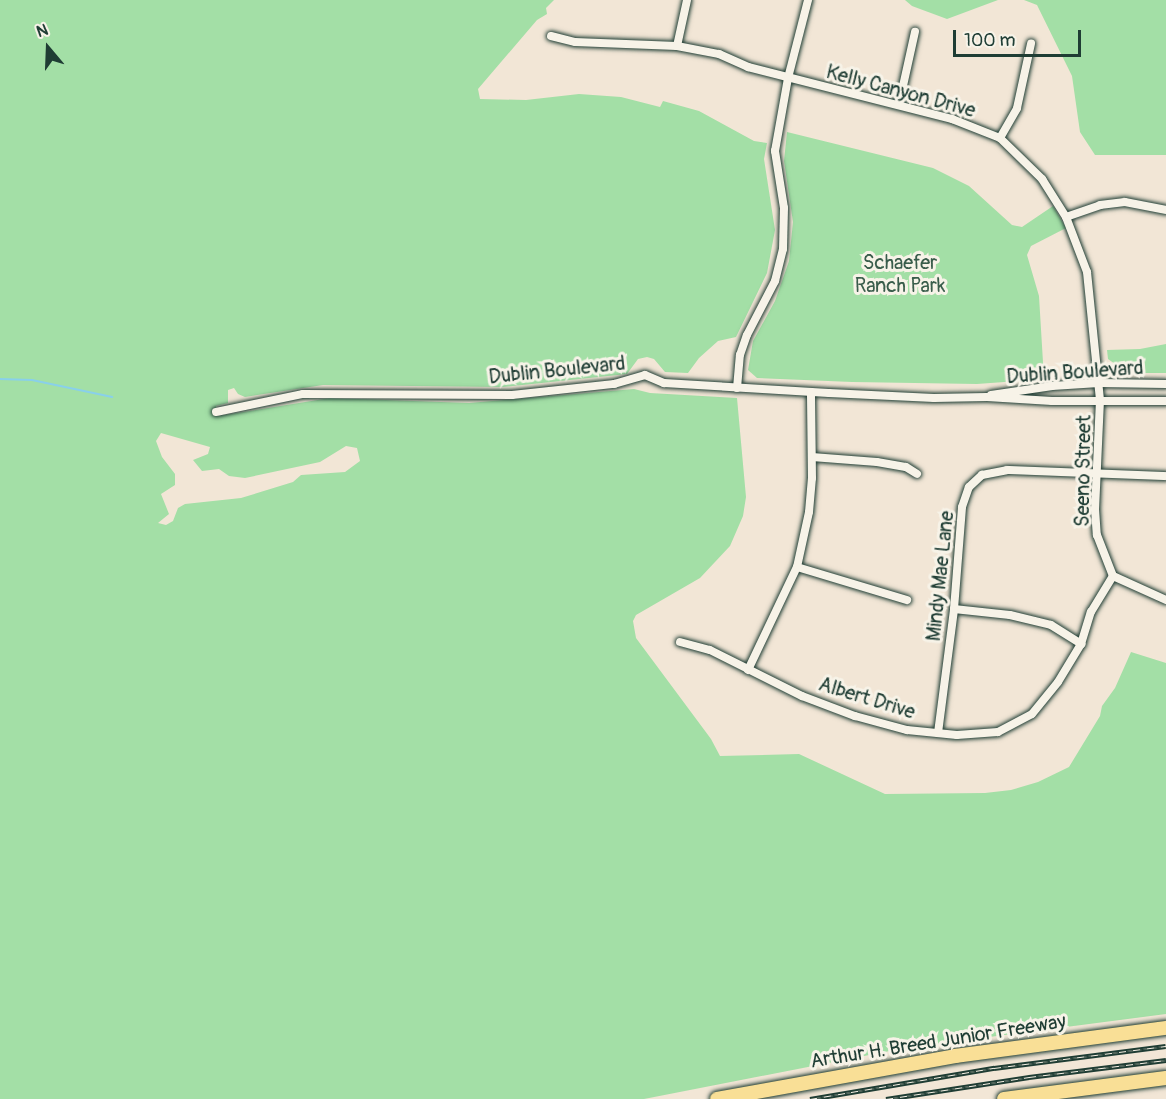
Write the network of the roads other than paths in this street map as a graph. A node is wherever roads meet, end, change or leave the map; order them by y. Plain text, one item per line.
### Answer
1 (687, 0) edge
2 (808, 0) edge
3 (915, 32) dead end
4 (551, 36) dead end
5 (1031, 44) dead end
6 (677, 46) junction
7 (788, 78) junction
8 (898, 104) junction
9 (1000, 138) junction
10 (1166, 210) edge
11 (1066, 217) junction
12 (1099, 383) junction
13 (1166, 384) edge
14 (737, 388) junction
15 (811, 392) junction
16 (987, 396) junction
17 (1100, 400) junction
18 (1166, 401) edge
19 (216, 411) dead end
20 (812, 457) junction
21 (917, 474) dead end
22 (1099, 474) junction
23 (1166, 476) edge
24 (797, 567) junction
25 (1113, 576) junction
26 (908, 600) dead end
27 (1166, 600) edge
28 (954, 609) junction
29 (680, 642) dead end
30 (1081, 644) junction
31 (748, 670) junction
32 (938, 733) junction
33 (1166, 1028) edge
34 (1166, 1078) edge
35 (717, 1099) edge
36 (1004, 1099) edge

1 - 6 street
2 - 7 street
3 - 8 street
4 - 6 street, Kelly Canyon Drive
5 - 9 street
6 - 7 street, Kelly Canyon Drive
7 - 8 street, Kelly Canyon Drive
7 - 14 street
8 - 9 street, Kelly Canyon Drive
9 - 11 street, Kelly Canyon Drive
10 - 11 street
11 - 12 street, Kelly Canyon Drive
12 - 13 street, Dublin Boulevard
12 - 16 street, Dublin Boulevard
12 - 17 street, Kelly Canyon Drive
14 - 15 street, Dublin Boulevard
14 - 19 street, Dublin Boulevard
15 - 16 street, Dublin Boulevard
15 - 20 street
16 - 17 street, Dublin Boulevard
17 - 18 street, Dublin Boulevard
17 - 22 street, Seeno Street
20 - 21 street
20 - 24 street
22 - 23 street, Mindy Mae Lane
22 - 25 street, Seeno Street
22 - 28 street, Mindy Mae Lane
24 - 26 street
24 - 31 street
25 - 27 street
25 - 30 street, Albert Drive
28 - 30 street
28 - 32 street, Mindy Mae Lane
29 - 31 street, Albert Drive
30 - 32 street, Albert Drive
31 - 32 street, Albert Drive
33 - 35 highway, Arthur H. Breed Junior Freeway
34 - 36 highway

